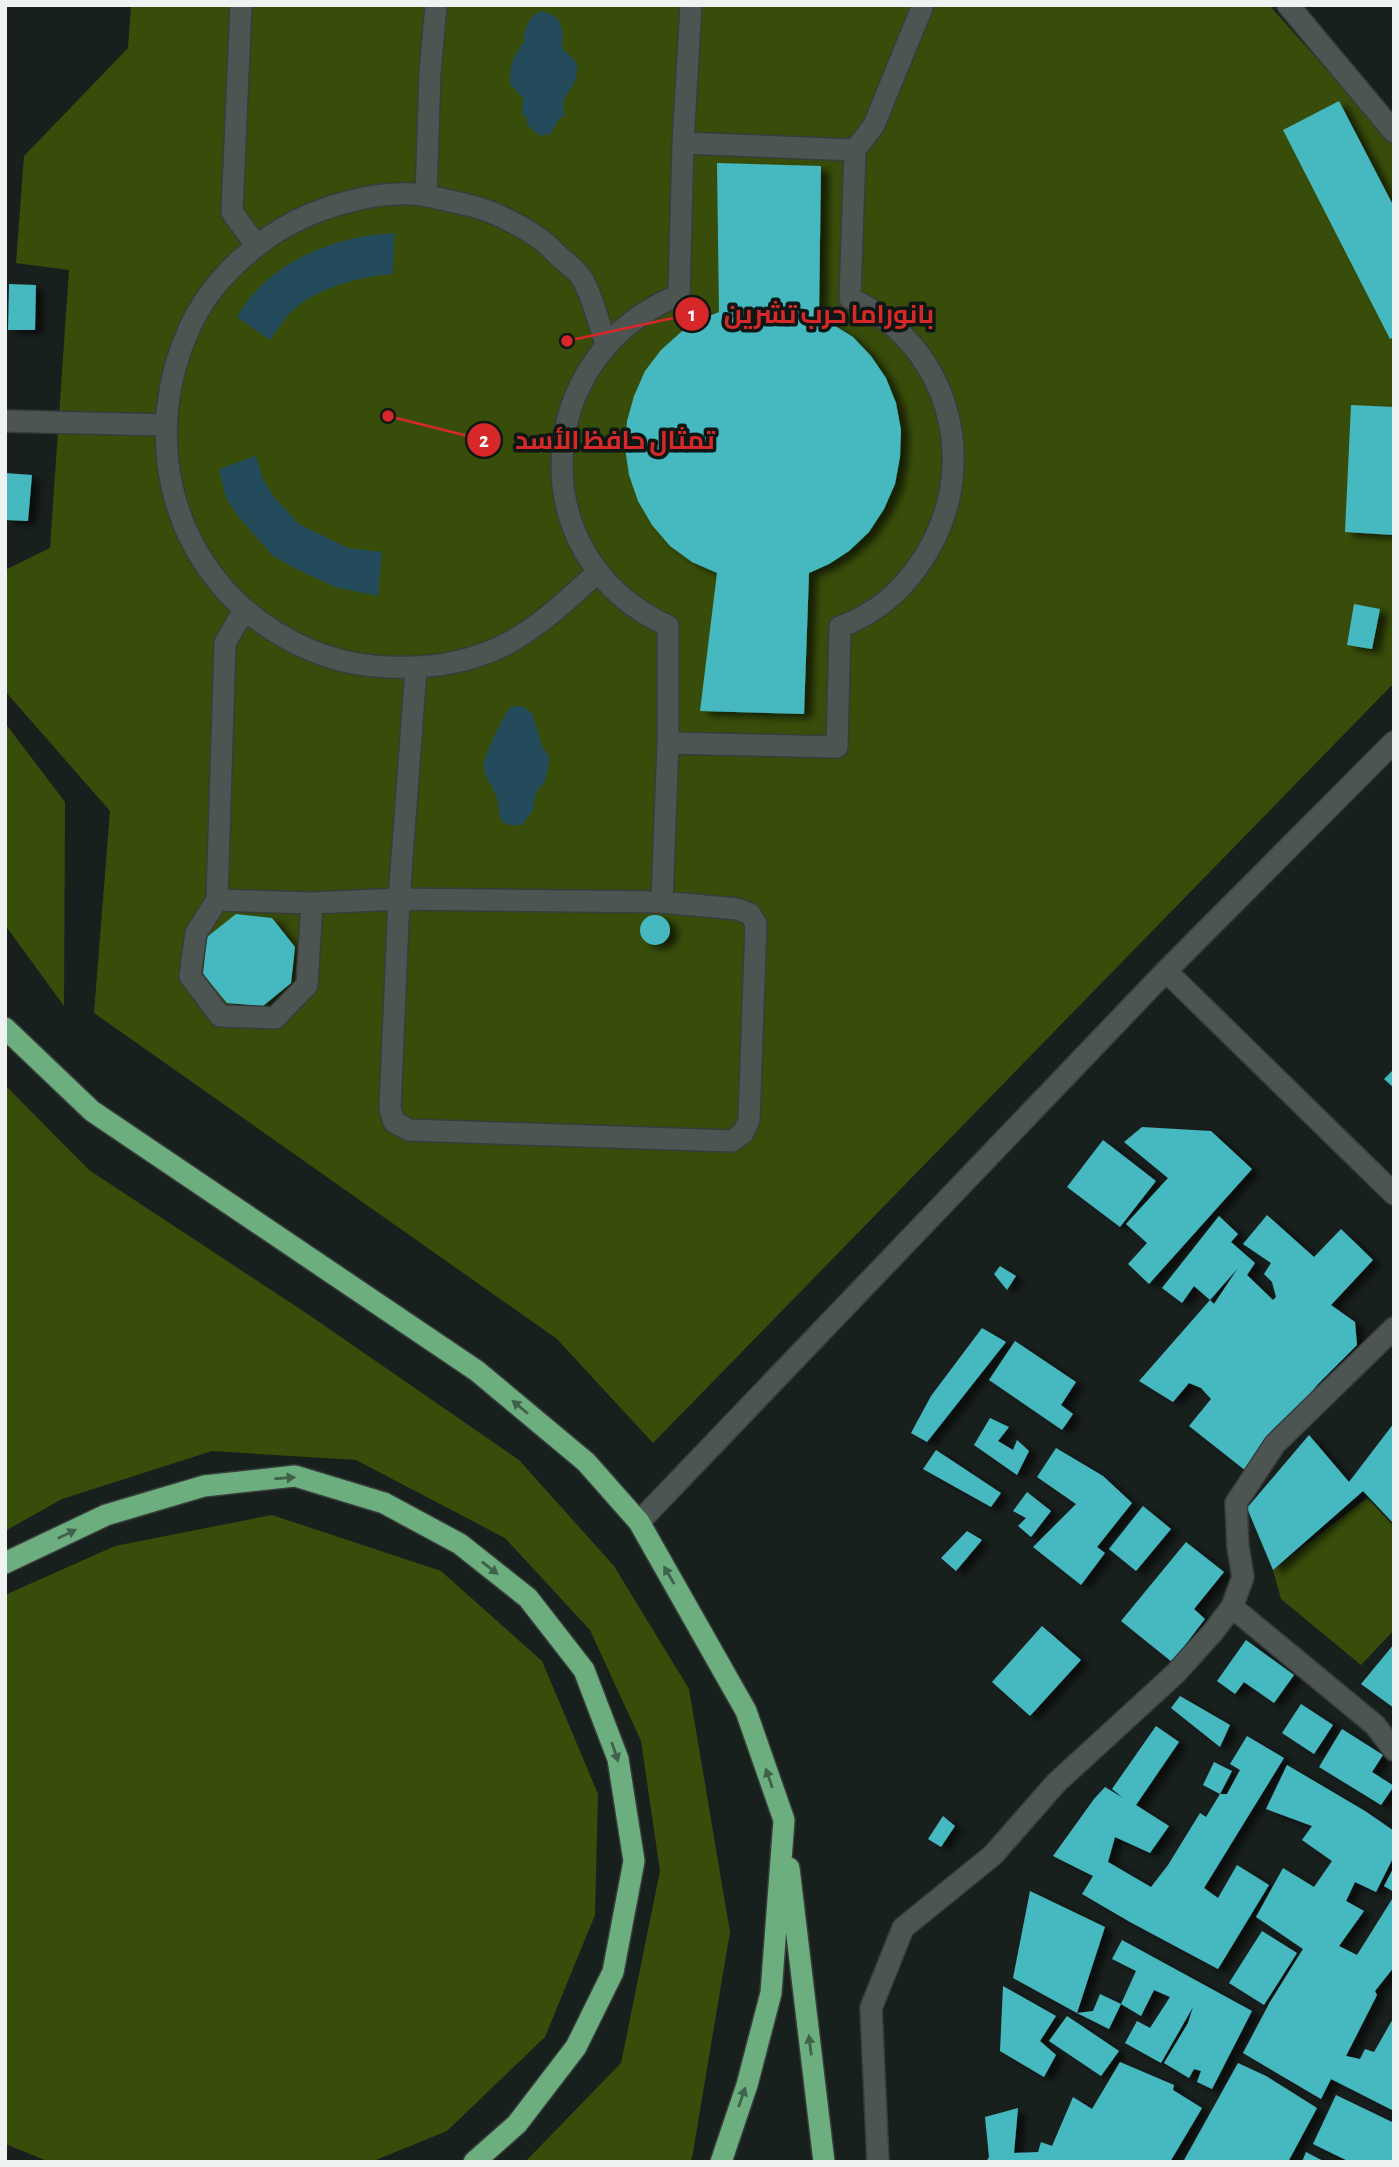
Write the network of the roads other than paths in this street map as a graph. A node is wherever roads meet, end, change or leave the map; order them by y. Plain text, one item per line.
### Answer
1 (242, 5) edge
2 (436, 5) edge
3 (691, 5) edge
4 (923, 5) edge
5 (1288, 5) edge
6 (1394, 132) edge
7 (683, 143) junction
8 (855, 150) junction
9 (426, 196) junction
10 (256, 245) junction
11 (606, 344) junction
12 (5, 421) edge
13 (165, 425) junction
14 (598, 572) junction
15 (244, 610) junction
16 (416, 669) junction
17 (1394, 742) edge
18 (668, 743) junction
19 (399, 899) junction
20 (217, 900) junction
21 (662, 902) junction
22 (312, 903) junction
23 (1166, 971) junction
24 (5, 1028) edge
25 (1394, 1194) edge
26 (1392, 1334) edge
27 (639, 1522) junction
28 (5, 1563) edge
29 (1232, 1607) junction
30 (1394, 1750) edge
31 (783, 1820) junction
32 (474, 2162) edge
33 (721, 2162) edge
34 (824, 2162) edge
35 (878, 2162) edge

1 - 10 street
2 - 9 street
3 - 7 street
4 - 8 street
5 - 6 street
7 - 8 street
7 - 11 street
8 - 18 street
9 - 10 street
9 - 11 street
10 - 13 street
11 - 14 street
12 - 13 street
13 - 15 street
14 - 16 street
14 - 18 street
15 - 16 street
15 - 20 street
16 - 19 street
17 - 23 street
18 - 21 street
19 - 21 street
19 - 21 street
19 - 22 street
20 - 22 street
20 - 22 street
23 - 25 street
23 - 27 street
27 -> 24 highway
26 - 29 street
31 -> 27 highway
28 -> 32 highway
29 - 30 street
29 - 35 street
33 -> 31 highway
34 -> 31 highway

